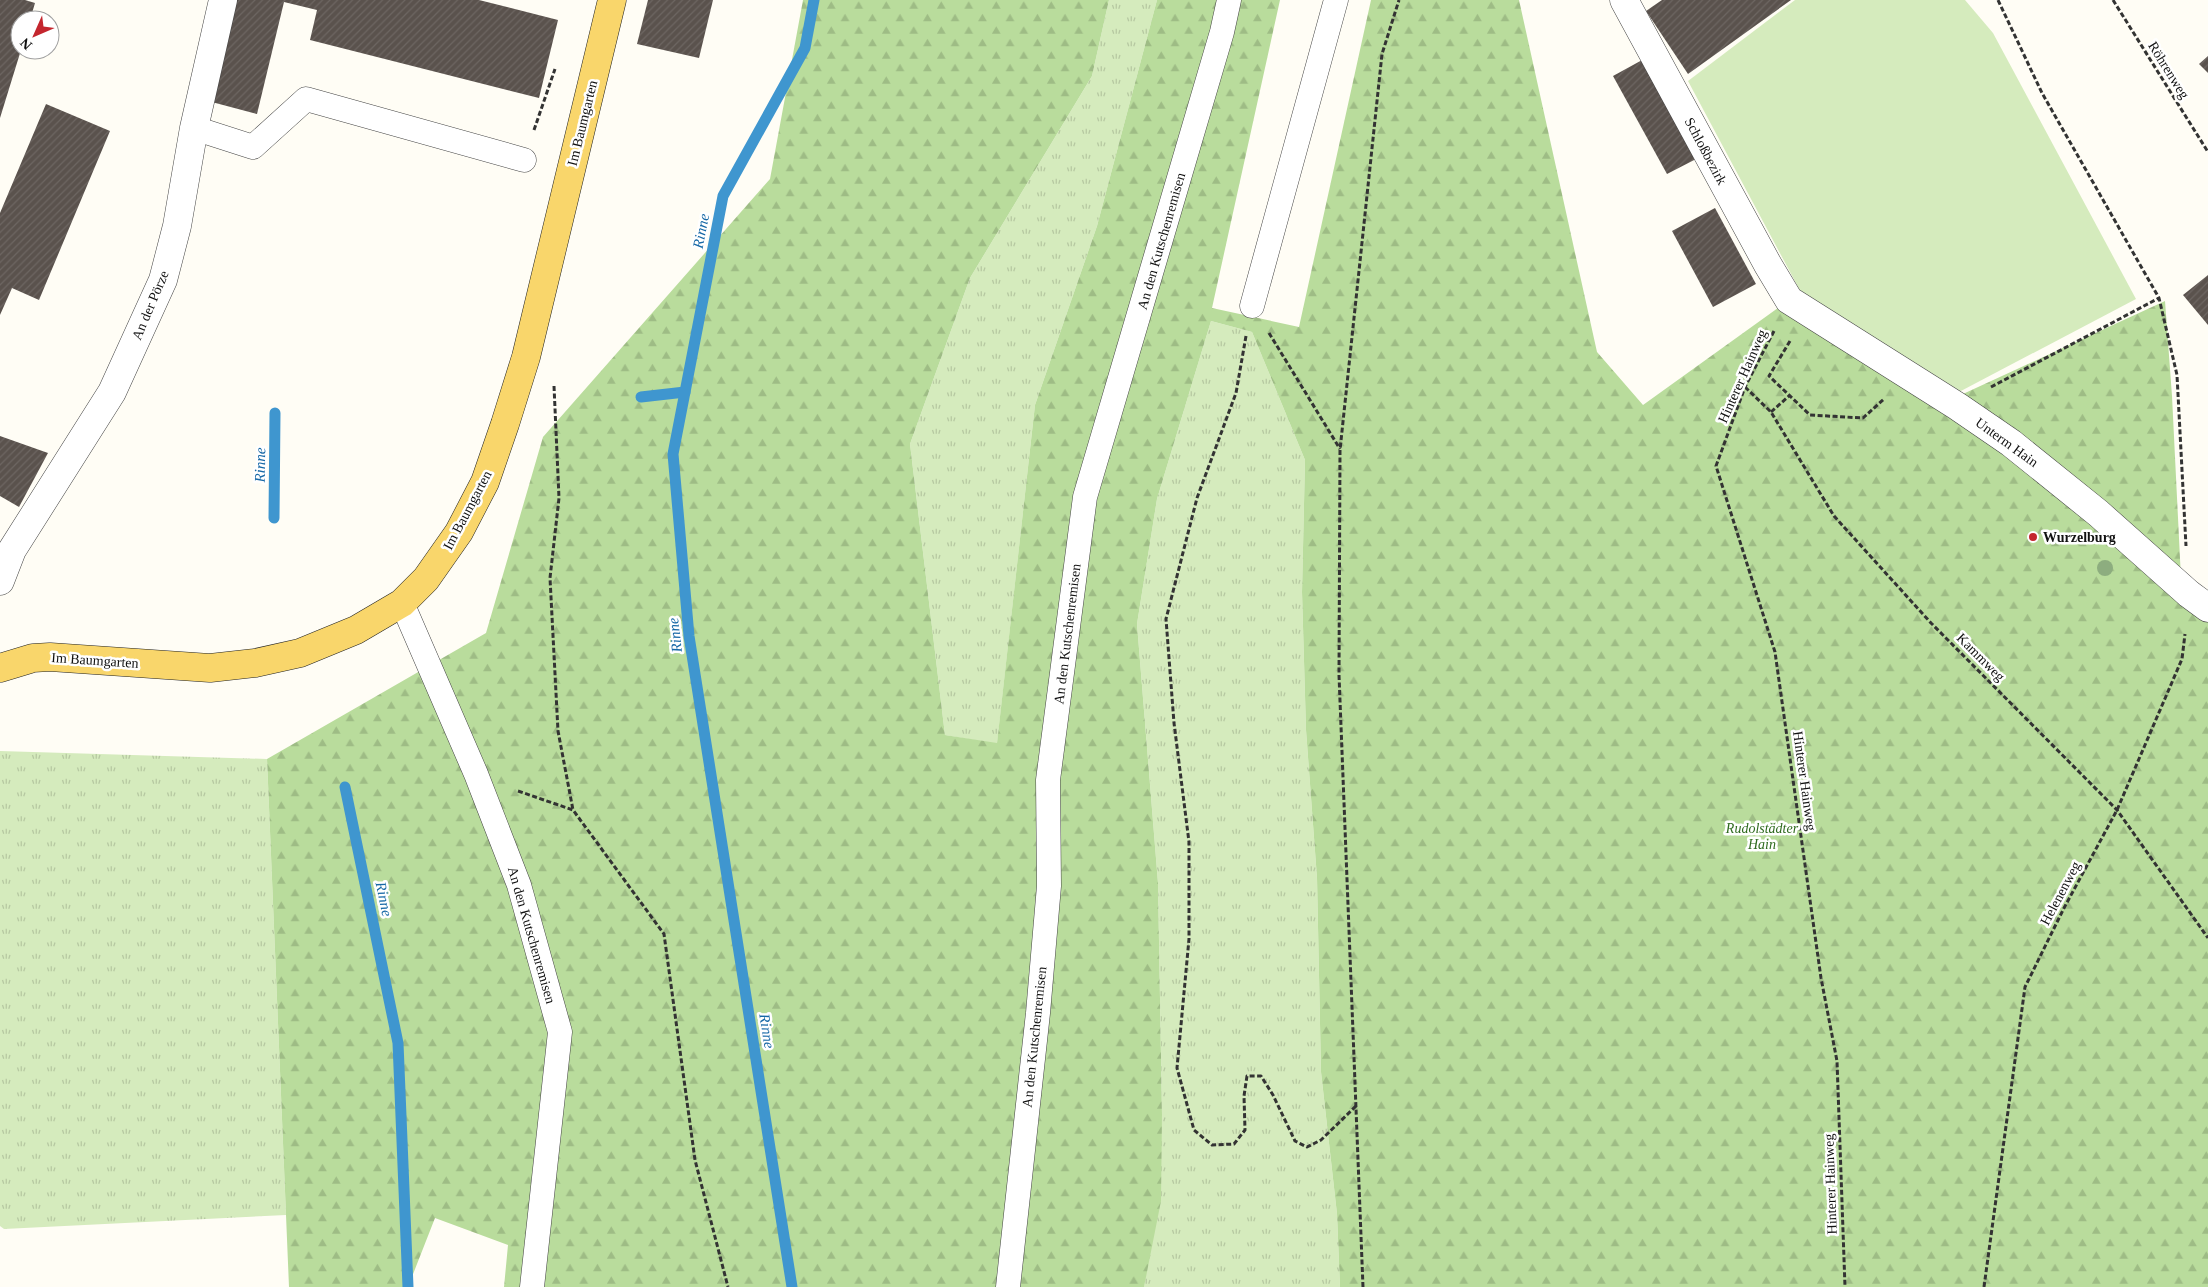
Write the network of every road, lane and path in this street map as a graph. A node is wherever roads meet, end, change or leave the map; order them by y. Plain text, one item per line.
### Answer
1 (223, 0) edge
2 (612, 0) edge
3 (1229, 0) edge
4 (1336, 0) edge
5 (1399, 0) edge
6 (1624, 0) edge
7 (1998, 0) edge
8 (2113, 0) edge
9 (555, 69) dead end
10 (545, 100) dead end
11 (194, 128) junction
12 (2208, 152) edge
13 (524, 160) dead end
14 (2158, 298) junction
15 (1790, 300) junction
16 (1252, 306) junction
17 (526, 357) junction
18 (1908, 376) junction
19 (1746, 387) junction
20 (1789, 396) junction
21 (1957, 406) junction
22 (1771, 412) junction
23 (1340, 450) junction
24 (6, 544) edge
25 (0, 581) edge
26 (2198, 601) edge
27 (402, 603) junction
28 (0, 668) edge
29 (476, 774) junction
30 (573, 810) junction
31 (2117, 810) junction
32 (2208, 938) edge
33 (1356, 1106) junction
34 (532, 1287) edge
35 (728, 1287) edge
36 (1008, 1287) edge
37 (1364, 1287) edge
38 (1845, 1287) edge
39 (1984, 1287) edge

1 - 11 street, An der Pörze
2 - 17 main road, Im Baumgarten
3 - 36 lane, An den Kutschenremisen
4 - 16 lane
5 - 23 path
6 - 15 street, Schloßbezirk
7 - 14 path, Helenenweg
8 - 12 path, Röhrenweg
9 - 10 path
11 - 13 lane
11 - 24 street, An der Pörze
14 - 21 path
14 - 26 path, Helenenweg
15 - 18 street, Unterm Hain
15 - 19 path, Hinterer Hainweg
15 - 20 path
16 - 23 path
16 - 33 path
17 - 27 main road, Im Baumgarten
17 - 30 path
18 - 20 path
18 - 21 street, Unterm Hain
19 - 22 path, Kammweg
19 - 38 path, Hinterer Hainweg
20 - 22 path
21 - 26 street, Unterm Hain
22 - 31 path, Kammweg
23 - 33 path
24 - 25 street, An der Pörze
26 - 31 path, Helenenweg
27 - 28 main road, Im Baumgarten
27 - 29 lane, An den Kutschenremisen
29 - 30 path
29 - 34 lane, An den Kutschenremisen
30 - 35 path
31 - 32 path, Kammweg
31 - 39 path, Helenenweg
33 - 37 path

